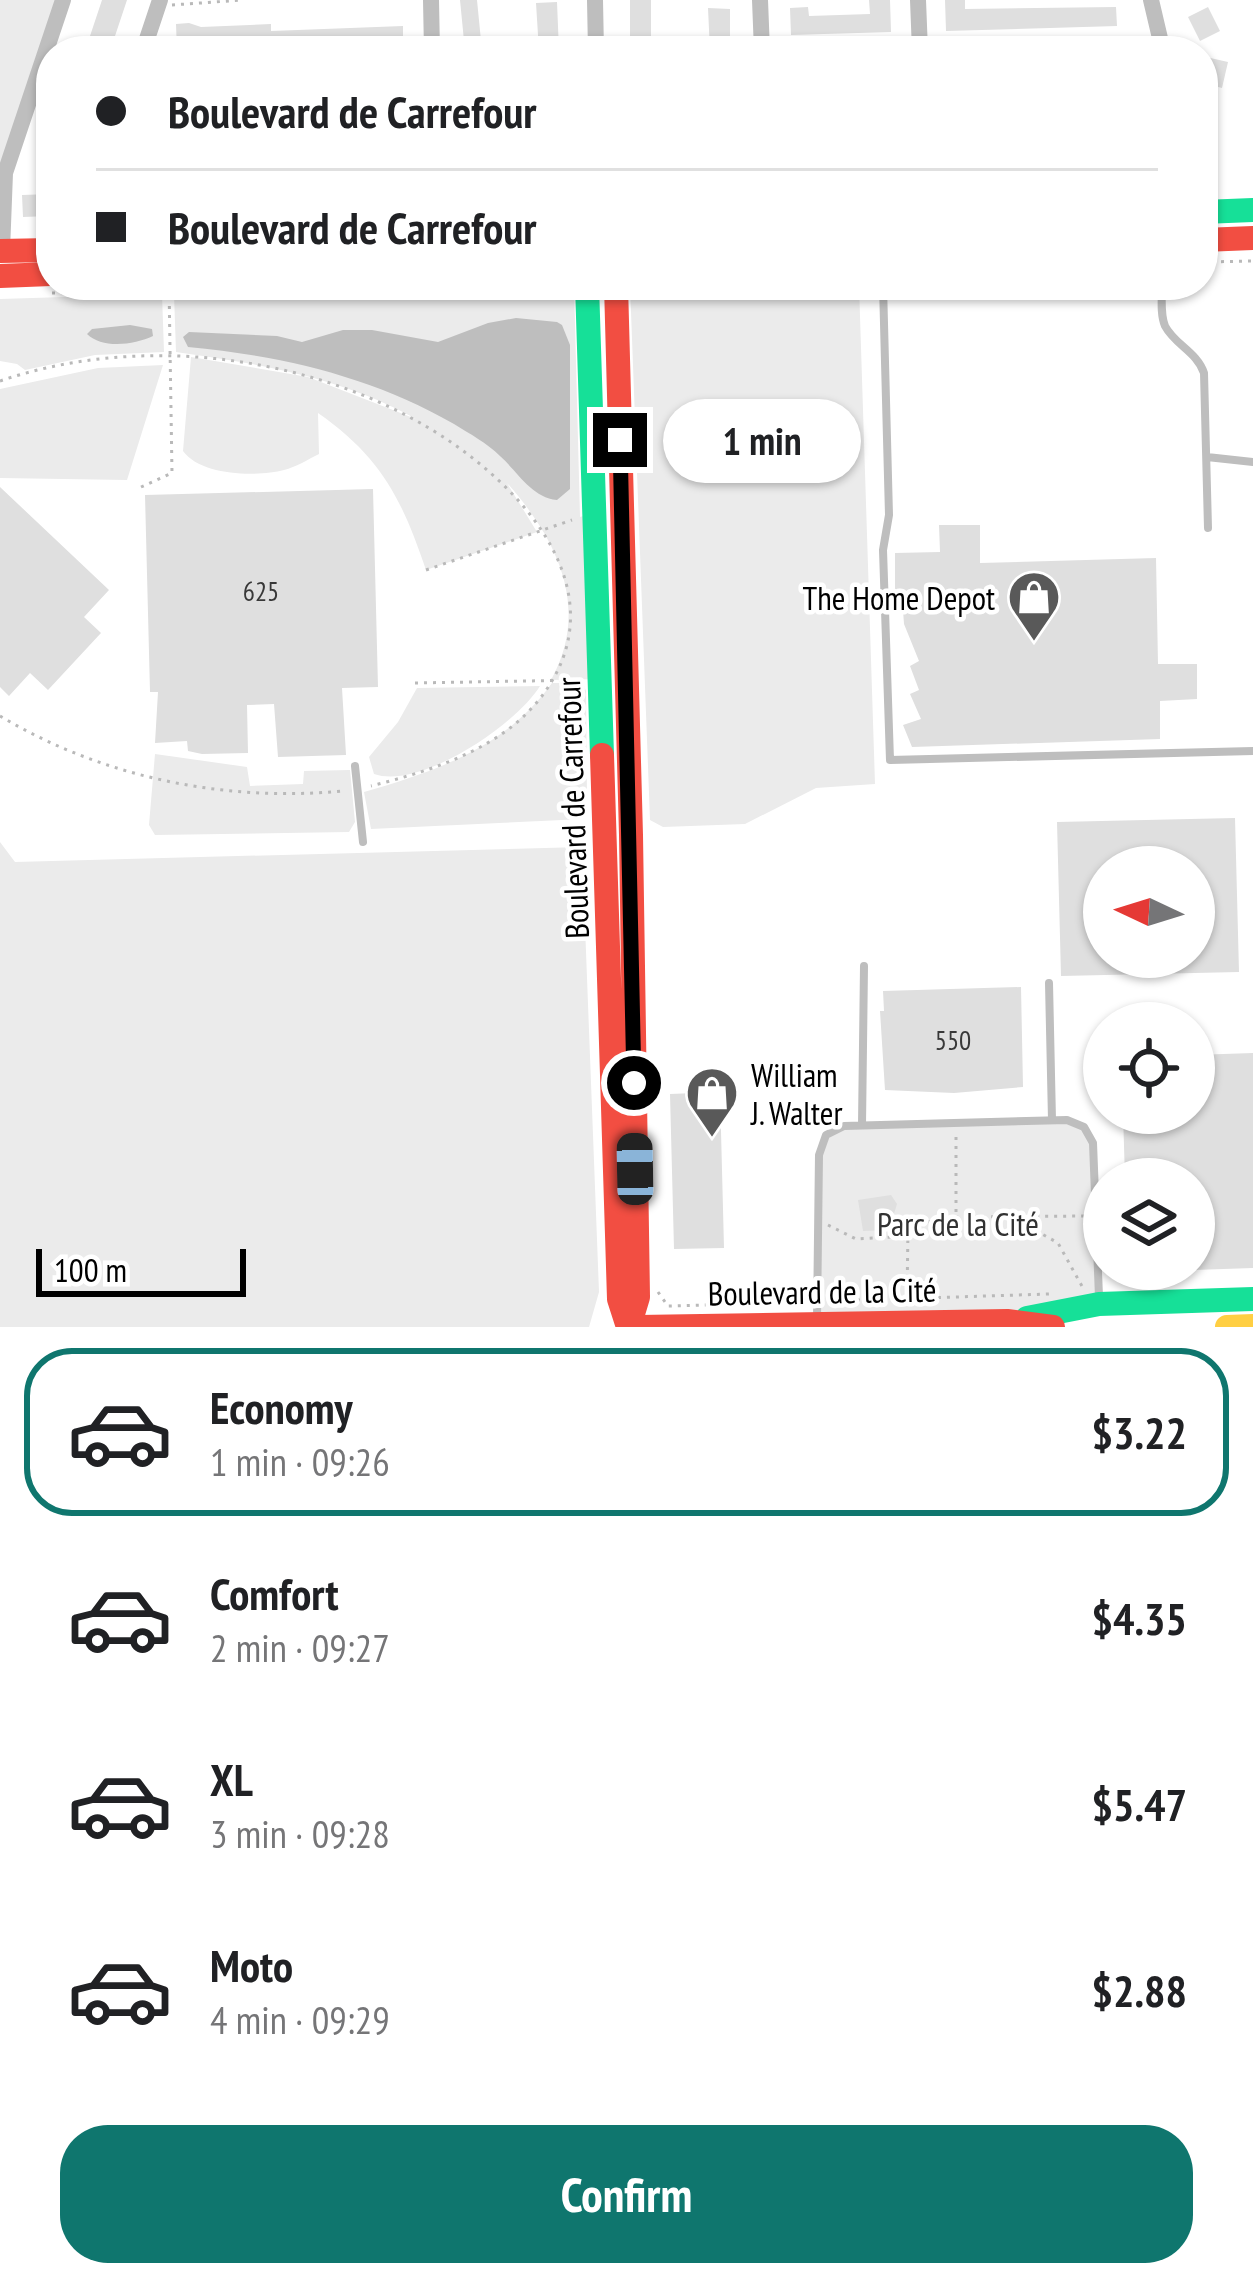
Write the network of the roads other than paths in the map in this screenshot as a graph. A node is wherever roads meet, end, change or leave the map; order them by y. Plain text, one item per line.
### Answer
1 (64, 0) edge
2 (431, 0) edge
3 (595, 0) edge
4 (760, 0) edge
5 (919, 0) edge
6 (1150, 0) edge
7 (159, 3) edge
8 (52, 36) edge
9 (148, 36) edge
10 (432, 36) edge
11 (596, 36) edge
12 (761, 36) edge
13 (920, 36) edge
14 (1159, 36) edge
15 (36, 82) edge
16 (1253, 210) edge
17 (1218, 211) edge
18 (1253, 238) edge
19 (1218, 239) edge
20 (36, 253) edge
21 (1, 260) edge
22 (36, 278) edge
23 (588, 300) edge
24 (616, 300) edge
25 (883, 300) edge
26 (1162, 300) edge
27 (1207, 458) junction
28 (1253, 462) edge
29 (1208, 528) dead end
30 (1253, 752) edge
31 (355, 766) dead end
32 (363, 842) dead end
33 (864, 966) dead end
34 (1049, 983) dead end
35 (1052, 1120) junction
36 (862, 1125) junction
37 (1253, 1299) edge
38 (1091, 1304) edge
39 (818, 1313) edge
40 (1007, 1321) junction
41 (1253, 1326) edge
42 (628, 1327) edge
43 (628, 1327) edge
44 (639, 1327) edge
45 (1053, 1327) edge
46 (1227, 1327) edge

1 - 8 street
2 - 10 street
3 - 11 street
4 - 12 street
5 - 13 street
6 - 14 street
7 - 9 street
15 - 21 street
16 - 17 street
18 - 19 street
20 - 21 street
21 - 22 street
23 - 43 street, Boulevard de Carrefour
24 - 42 street, Boulevard de Carrefour
25 - 30 lane
26 - 27 lane
27 - 28 lane
27 - 29 lane
31 - 32 lane
33 - 36 lane
34 - 35 lane
35 - 36 lane
35 - 38 lane
36 - 39 lane
37 - 38 street, Boulevard de la Cité
38 - 40 street, Boulevard de la Cité
39 - 40 street, Boulevard de la Cité
39 - 44 street, Boulevard de la Cité
40 - 45 street, Boulevard de la Cité
41 - 46 street

